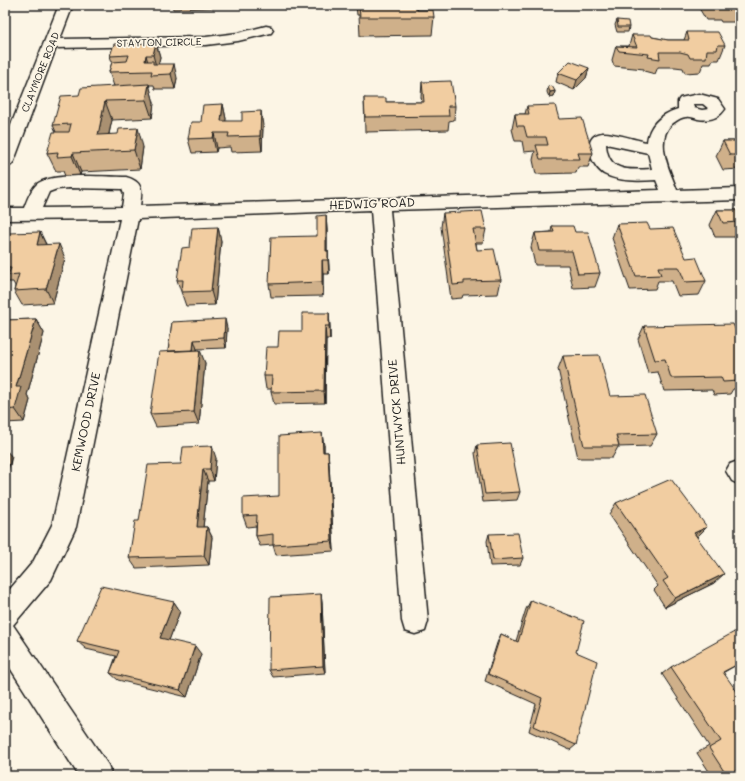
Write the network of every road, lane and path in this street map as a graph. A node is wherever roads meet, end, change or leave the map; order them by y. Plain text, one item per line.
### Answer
1 (66, 5) edge
2 (266, 30) dead end
3 (51, 44) junction
4 (688, 111) dead end
5 (655, 149) junction
6 (5, 162) edge
7 (663, 174) junction
8 (740, 194) edge
9 (671, 196) junction
10 (380, 204) junction
11 (130, 213) junction
12 (5, 214) edge
13 (31, 214) junction
14 (5, 615) edge
15 (415, 621) dead end
16 (5, 635) edge
17 (97, 776) edge

1 - 3 street, CLAYMORE ROAD
2 - 3 street, STAYTON CIRCLE
3 - 6 street, CLAYMORE ROAD
4 - 5 street
5 - 7 street
5 - 7 street
7 - 9 street
8 - 9 street, HEDWIG ROAD
9 - 10 street, HEDWIG ROAD
10 - 11 street, HEDWIG ROAD
10 - 15 street, HUNTWYCK DRIVE
11 - 13 street, HEDWIG ROAD
11 - 13 street, KEMWOOD DRIVE
11 - 14 street, KEMWOOD DRIVE
12 - 13 street, HEDWIG ROAD
16 - 17 street

